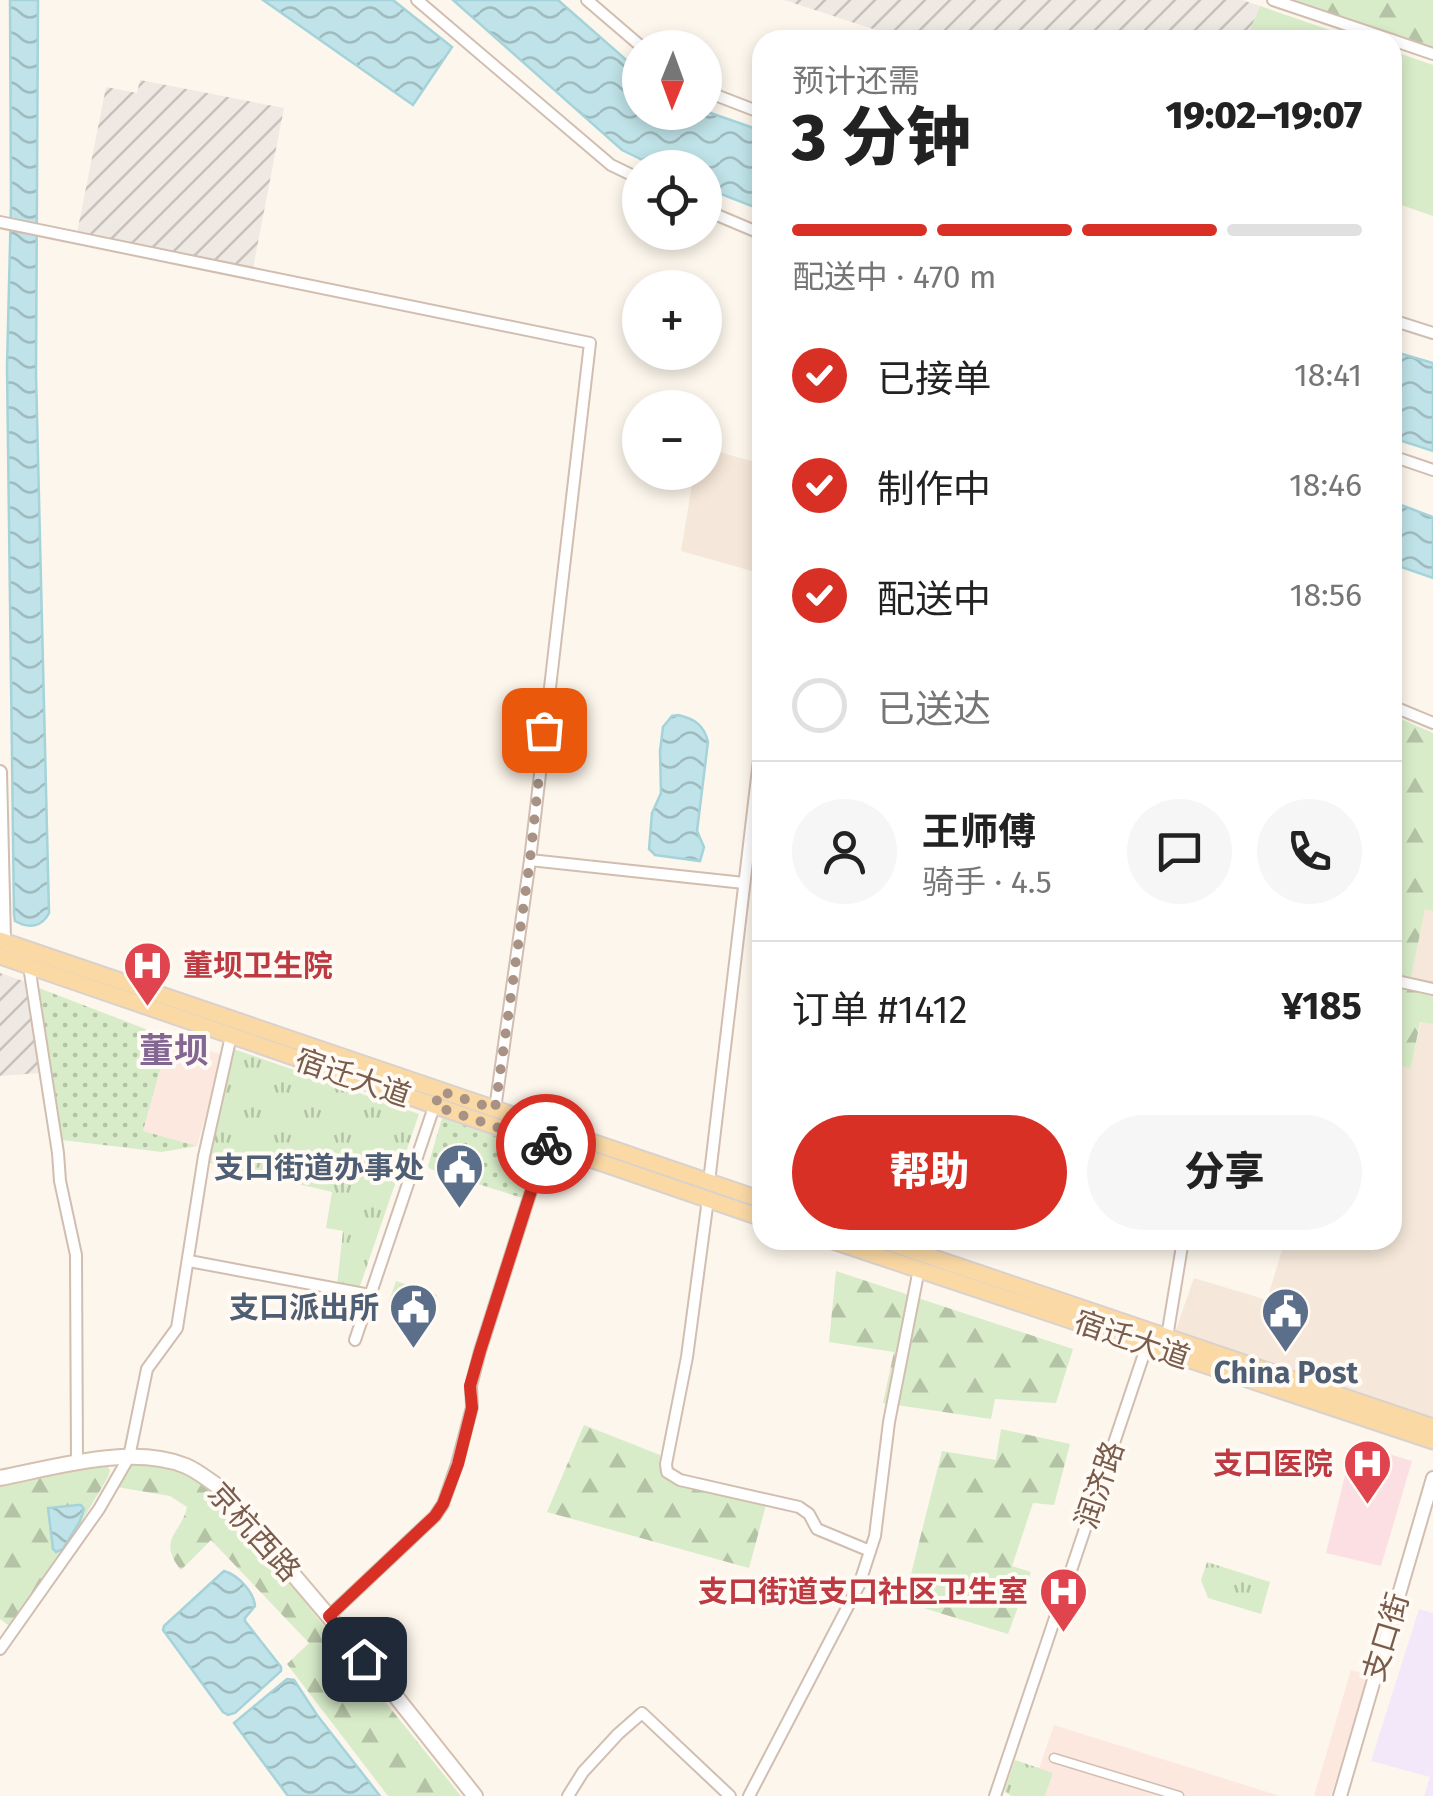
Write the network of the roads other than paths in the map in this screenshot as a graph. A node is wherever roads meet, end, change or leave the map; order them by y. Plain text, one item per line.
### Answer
1 (417, 0) edge
2 (587, 0) edge
3 (1273, 0) edge
4 (1362, 30) edge
5 (622, 31) edge
6 (1402, 43) edge
7 (1433, 54) edge
8 (722, 98) edge
9 (752, 109) edge
10 (622, 170) edge
11 (722, 217) edge
12 (0, 222) edge
13 (752, 230) edge
14 (1402, 323) edge
15 (1433, 333) edge
16 (1402, 459) edge
17 (1433, 470) edge
18 (1402, 710) edge
19 (1433, 723) edge
20 (0, 772) edge
21 (752, 818) edge
22 (530, 860) junction
23 (744, 884) junction
24 (1, 946) edge
25 (30, 966) junction
26 (1402, 982) edge
27 (1433, 989) edge
28 (231, 1036) junction
29 (438, 1098) junction
30 (495, 1109) junction
31 (546, 1144) junction
32 (709, 1182) junction
33 (752, 1197) edge
34 (708, 1199) junction
35 (752, 1214) edge
36 (861, 1250) edge
37 (927, 1250) edge
38 (1182, 1250) edge
39 (188, 1261) junction
40 (919, 1269) junction
41 (370, 1295) junction
42 (1167, 1336) junction
43 (355, 1340) dead end
44 (1148, 1345) junction
45 (1433, 1427) edge
46 (1433, 1441) edge
47 (129, 1458) junction
48 (77, 1464) junction
49 (0, 1478) edge
50 (1433, 1478) edge
51 (870, 1550) junction
52 (329, 1616) junction
53 (0, 1650) edge
54 (1054, 1758) dead end
55 (475, 1796) edge
56 (568, 1796) edge
57 (730, 1796) edge
58 (749, 1796) edge
59 (995, 1796) edge
60 (1178, 1796) edge
61 (1340, 1796) edge

1 - 10 street
2 - 5 street
3 - 4 street
6 - 7 street
8 - 9 street
11 - 13 street
12 - 22 street
14 - 15 street
16 - 17 street
18 - 19 street
20 - 24 street
21 - 23 street
22 - 23 street
22 - 30 street
23 - 32 street
24 - 25 main road, 宿迁大道
24 - 29 main road, 宿迁大道
25 - 28 main road, 宿迁大道
25 - 48 street
26 - 27 street
28 - 29 main road, 宿迁大道
28 - 39 street
29 - 30 main road, 宿迁大道
29 - 31 main road, 宿迁大道
29 - 41 street
30 - 32 main road, 宿迁大道
31 - 34 main road, 宿迁大道
31 - 52 street
32 - 33 main road, 宿迁大道
34 - 35 main road, 宿迁大道
34 - 51 street
36 - 40 main road, 宿迁大道
37 - 42 main road, 宿迁大道
38 - 42 street
39 - 41 street
39 - 47 street
40 - 44 main road, 宿迁大道
40 - 51 street
41 - 43 street
42 - 45 main road, 宿迁大道
44 - 46 main road, 宿迁大道
44 - 59 street, 润济路
47 - 48 main road, 京杭西路
47 - 52 main road, 京杭西路
47 - 53 street
48 - 49 main road, 京杭西路
50 - 61 street, 支口街
51 - 58 street
52 - 55 main road, 京杭西路
54 - 60 street
56 - 57 street

